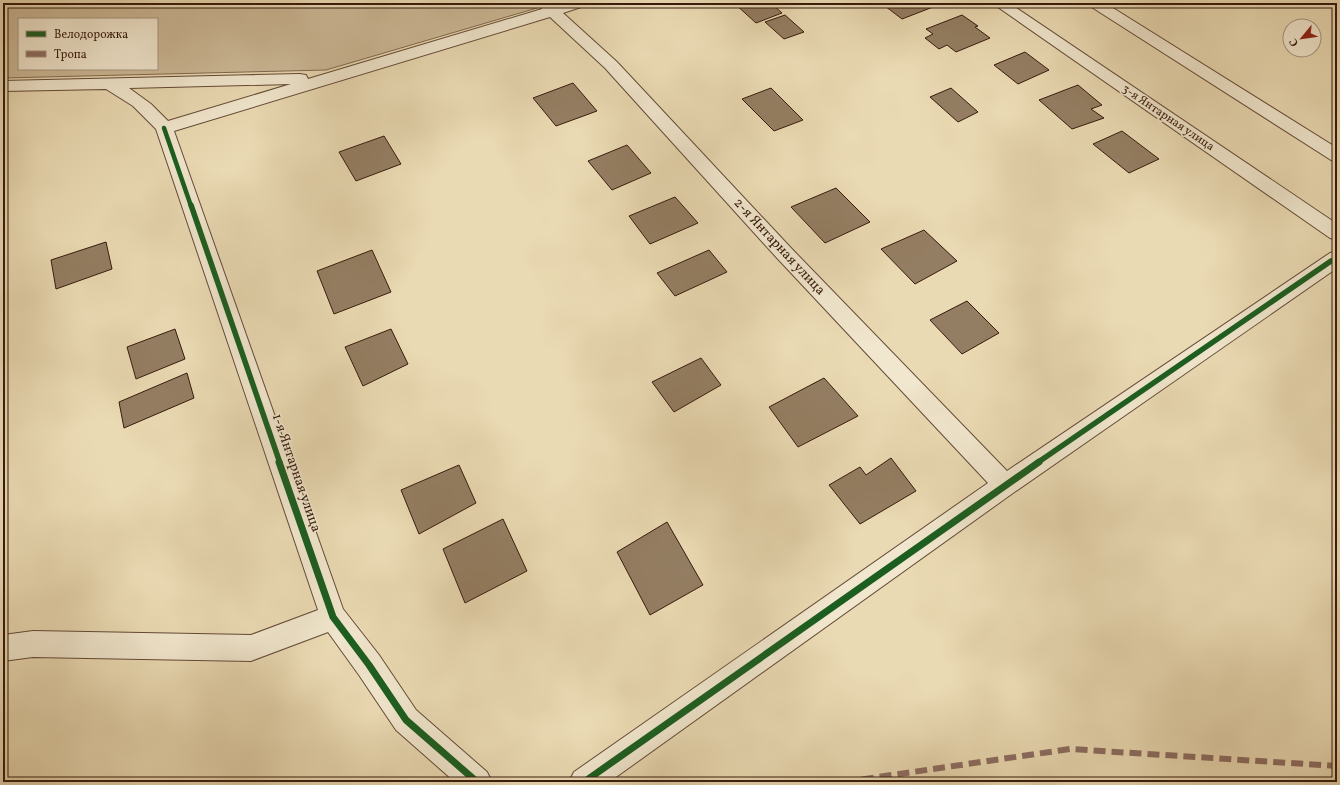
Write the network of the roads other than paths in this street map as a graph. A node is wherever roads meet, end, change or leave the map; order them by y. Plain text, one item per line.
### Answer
1 (579, 3) edge
2 (999, 3) edge
3 (1095, 3) edge
4 (547, 7) edge
5 (327, 78) junction
6 (108, 83) junction
7 (3, 86) edge
8 (164, 128) junction
9 (1337, 156) edge
10 (1337, 233) edge
11 (1334, 260) edge
12 (1005, 485) junction
13 (333, 617) junction
14 (3, 648) edge
15 (477, 782) edge
16 (584, 782) edge

1 - 4 street
2 - 10 street, 3-я Янтарная улица
3 - 9 street
4 - 5 street
4 - 12 street, 2-я Янтарная улица
5 - 6 street
5 - 8 street
6 - 7 street
6 - 8 street
8 - 13 street, 1-я Янтарная улица
11 - 12 street
12 - 16 street
13 - 14 street
13 - 15 street, 1-я Янтарная улица

